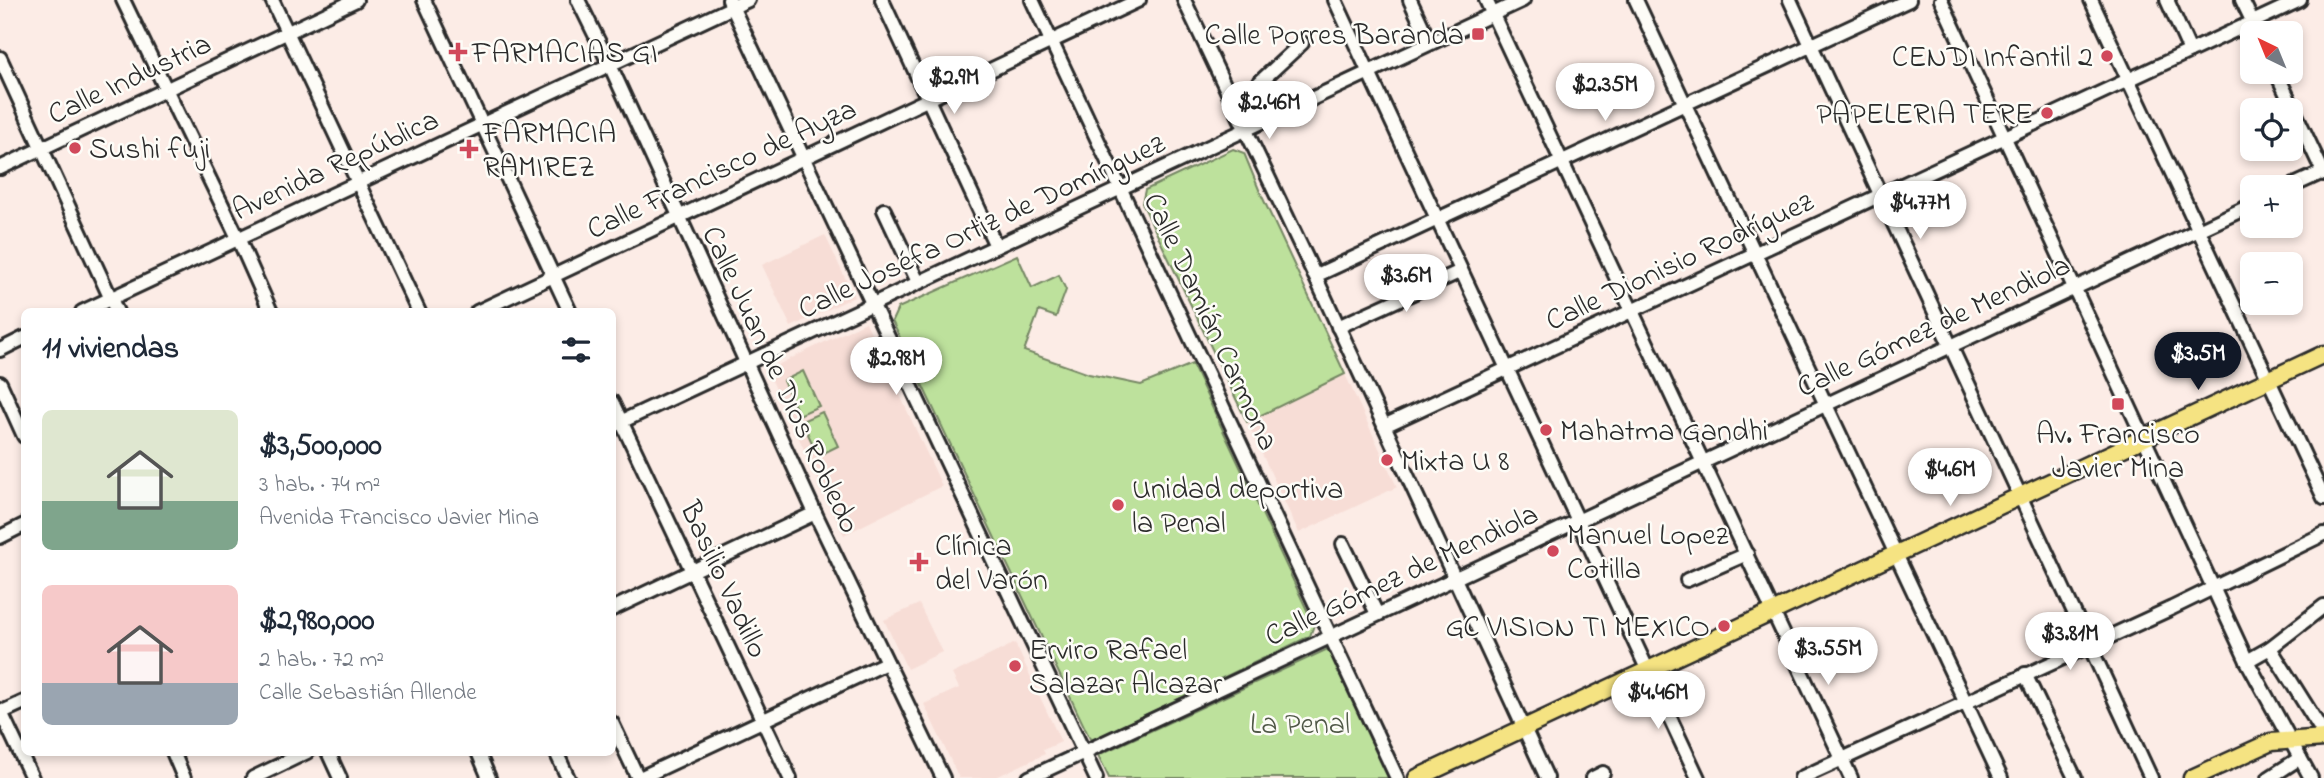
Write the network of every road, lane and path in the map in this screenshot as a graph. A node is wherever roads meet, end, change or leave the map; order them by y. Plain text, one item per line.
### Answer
1 (123, 0) edge
2 (272, 0) edge
3 (356, 0) edge
4 (424, 0) edge
5 (578, 0) edge
6 (748, 0) edge
7 (881, 0) edge
8 (1032, 0) edge
9 (1139, 0) edge
10 (1184, 0) edge
11 (1335, 0) edge
12 (1410, 0) edge
13 (1486, 0) edge
14 (1523, 0) edge
15 (1636, 0) edge
16 (1790, 0) edge
17 (1909, 0) edge
18 (1941, 0) edge
19 (2091, 0) edge
20 (2167, 0) edge
21 (2242, 0) edge
22 (2300, 0) edge
23 (730, 4) edge
24 (1493, 15) junction
25 (2252, 21) edge
26 (2266, 21) edge
27 (288, 33) junction
28 (2240, 33) edge
29 (1051, 40) junction
30 (1302, 43) dead end
31 (1430, 43) junction
32 (1811, 46) junction
33 (2190, 51) junction
34 (0, 58) edge
35 (610, 65) junction
36 (1368, 71) junction
37 (2129, 80) junction
38 (2282, 84) edge
39 (165, 90) junction
40 (928, 99) junction
41 (1685, 104) junction
42 (1234, 106) junction
43 (482, 124) junction
44 (1245, 130) junction
45 (2005, 137) junction
46 (41, 148) junction
47 (802, 158) junction
48 (1562, 161) junction
49 (0, 168) edge
50 (2323, 173) edge
51 (2303, 181) edge
52 (358, 183) junction
53 (1122, 189) junction
54 (1881, 195) junction
55 (884, 209) dead end
56 (2240, 210) edge
57 (678, 217) junction
58 (1437, 219) junction
59 (2199, 229) junction
60 (238, 239) junction
61 (996, 246) junction
62 (1756, 253) junction
63 (1461, 271) junction
64 (553, 276) junction
65 (1315, 276) junction
66 (918, 282) junction
67 (2074, 288) junction
68 (111, 298) junction
69 (871, 304) junction
70 (90, 308) edge
71 (115, 308) edge
72 (269, 308) edge
73 (417, 308) edge
74 (485, 308) edge
75 (568, 308) edge
76 (1633, 311) junction
77 (1338, 327) junction
78 (21, 340) edge
79 (1951, 345) junction
80 (0, 350) edge
81 (2324, 354) edge
82 (746, 363) junction
83 (1507, 369) junction
84 (2269, 379) junction
85 (0, 383) edge
86 (1826, 404) junction
87 (617, 424) edge
88 (1384, 426) junction
89 (21, 429) edge
90 (2144, 438) junction
91 (1702, 462) junction
92 (2020, 495) junction
93 (2324, 498) edge
94 (815, 513) junction
95 (1577, 520) junction
96 (21, 526) edge
97 (2324, 534) edge
98 (0, 537) edge
99 (1343, 544) dead end
100 (1747, 554) junction
101 (1896, 554) junction
102 (692, 571) junction
103 (1454, 578) junction
104 (1687, 580) dead end
105 (2213, 587) junction
106 (2324, 606) edge
107 (616, 607) edge
108 (1774, 611) junction
109 (1377, 614) junction
110 (1331, 636) junction
111 (2090, 645) junction
112 (2270, 648) junction
113 (2247, 661) junction
114 (886, 663) junction
115 (1647, 670) junction
116 (2025, 674) junction
117 (1966, 702) junction
118 (21, 703) edge
119 (0, 712) edge
120 (762, 721) junction
121 (1524, 728) junction
122 (616, 731) edge
123 (2287, 734) junction
124 (2324, 736) edge
125 (1084, 752) junction
126 (21, 755) edge
127 (21, 756) edge
128 (175, 756) edge
129 (299, 756) edge
130 (330, 756) edge
131 (480, 756) edge
132 (558, 756) edge
133 (2300, 758) junction
134 (1843, 759) junction
135 (32, 778) edge
136 (184, 778) edge
137 (253, 778) edge
138 (340, 778) edge
139 (489, 778) edge
140 (568, 778) edge
141 (639, 778) edge
142 (790, 778) edge
143 (943, 778) edge
144 (1029, 778) edge
145 (1096, 778) edge
146 (1397, 778) edge
147 (1417, 778) edge
148 (1547, 778) edge
149 (1698, 778) edge
150 (1801, 778) edge
151 (1851, 778) edge
152 (2001, 778) edge
153 (2075, 778) edge
154 (2151, 778) edge
155 (2192, 778) edge
156 (2269, 778) edge
157 (2311, 778) edge

1 - 39 street
2 - 27 street
3 - 27 street, Calle Industria
4 - 43 street
5 - 35 street, Calle Juan de Dios Robledo
6 - 23 street, Avenida República
7 - 40 street
8 - 29 street, Calle Damián Carmona
9 - 29 street, Calle Francisco de Ayza
10 - 42 street
11 - 36 street
12 - 31 street
13 - 24 street
14 - 24 street, Calle Joséfa Ortiz de Domínguez
15 - 41 street
16 - 32 street
17 - 32 street
18 - 45 street
19 - 37 street
20 - 33 street
21 - 25 street
22 - 26 street, Calle Dionisio Rodríguez
23 - 35 street, Avenida República
23 - 47 street
24 - 31 street, Calle Joséfa Ortiz de Domínguez
24 - 48 street
27 - 39 street, Calle Industria
27 - 52 street
28 - 33 street, Calle Dionisio Rodríguez
29 - 40 street, Calle Francisco de Ayza
29 - 53 street, Calle Damián Carmona
30 - 42 street
31 - 36 street, Calle Joséfa Ortiz de Domínguez
32 - 41 street
32 - 54 street
33 - 37 street, Calle Dionisio Rodríguez
34 - 46 street
35 - 43 street, Avenida República
35 - 57 street, Calle Juan de Dios Robledo
36 - 44 street, Calle Joséfa Ortiz de Domínguez
36 - 58 street
37 - 45 street, Calle Dionisio Rodríguez
37 - 59 street
38 - 50 street
39 - 46 street, Calle Industria
39 - 60 street
40 - 47 street, Calle Francisco de Ayza
40 - 61 street
41 - 48 street
41 - 62 street
42 - 44 street
43 - 52 street, Avenida República
43 - 64 street
44 - 53 street, Calle Joséfa Ortiz de Domínguez
44 - 65 street
45 - 54 street, Calle Dionisio Rodríguez
45 - 67 street
46 - 49 street, Calle Industria
46 - 68 street
47 - 57 street, Calle Francisco de Ayza
47 - 69 street
48 - 58 street
48 - 76 street
50 - 51 street
52 - 60 street, Avenida República
52 - 73 street
53 - 61 street, Calle Joséfa Ortiz de Domínguez
53 - 110 street, Calle Damián Carmona
54 - 62 street, Calle Dionisio Rodríguez
54 - 79 street
55 - 66 street
56 - 59 street, Calle Gómez de Mendiola
57 - 64 street, Calle Francisco de Ayza
57 - 82 street, Calle Juan de Dios Robledo
58 - 63 street
58 - 65 street
59 - 67 street, Calle Gómez de Mendiola
59 - 84 street
60 - 68 street, Avenida República
60 - 72 street
61 - 66 street, Calle Joséfa Ortiz de Domínguez
62 - 76 street, Calle Dionisio Rodríguez
62 - 86 street
63 - 77 street
63 - 83 street
64 - 74 street, Calle Francisco de Ayza
64 - 75 street
65 - 77 street
66 - 69 street, Calle Joséfa Ortiz de Domínguez
67 - 79 street, Calle Gómez de Mendiola
67 - 90 street
68 - 70 street, Avenida República
68 - 71 street
69 - 82 street, Calle Joséfa Ortiz de Domínguez
69 - 125 street
76 - 83 street, Calle Dionisio Rodríguez
76 - 91 street
77 - 88 street
78 - 80 street
79 - 86 street, Calle Gómez de Mendiola
79 - 92 street
81 - 84 main road
82 - 87 street, Calle Joséfa Ortiz de Domínguez
82 - 94 street, Calle Juan de Dios Robledo
83 - 88 street, Calle Dionisio Rodríguez
83 - 95 street
84 - 90 main road
84 - 93 street
85 - 89 street
86 - 91 street, Calle Gómez de Mendiola
86 - 101 street
87 - 102 street, Basilio Vadillo
88 - 103 street
90 - 92 main road
90 - 105 street
91 - 95 street, Calle Gómez de Mendiola
91 - 100 street
92 - 101 main road
92 - 111 street
94 - 102 street
94 - 114 street, Calle Juan de Dios Robledo
95 - 103 street, Calle Gómez de Mendiola
95 - 115 street
96 - 98 street
97 - 105 street
99 - 109 street
100 - 104 street
100 - 108 street
101 - 108 main road
101 - 117 street
102 - 107 street
102 - 120 street, Basilio Vadillo
103 - 109 street, Calle Gómez de Mendiola
103 - 121 street
105 - 111 street
105 - 113 street
106 - 112 street
108 - 115 main road
108 - 134 street
109 - 110 street, Calle Gómez de Mendiola
110 - 125 street, Calle Gómez de Mendiola
110 - 146 street, Calle Damián Carmona
111 - 116 street
111 - 154 street
112 - 113 street
112 - 124 street
113 - 123 street
114 - 120 street
114 - 143 street, Calle Juan de Dios Robledo
115 - 121 main road
115 - 149 street
116 - 117 street
116 - 153 street
117 - 134 street
117 - 152 street
118 - 119 street
119 - 126 street
120 - 141 street
120 - 142 street, Basilio Vadillo
121 - 147 main road
121 - 148 street
122 - 141 street
123 - 124 main road
123 - 133 street
123 - 155 main road
125 - 144 street, Calle Gómez de Mendiola
125 - 145 street
127 - 135 street
128 - 136 street
129 - 137 street
130 - 138 street
131 - 139 street
132 - 140 street
133 - 156 street
133 - 157 street
134 - 150 street
134 - 151 street

